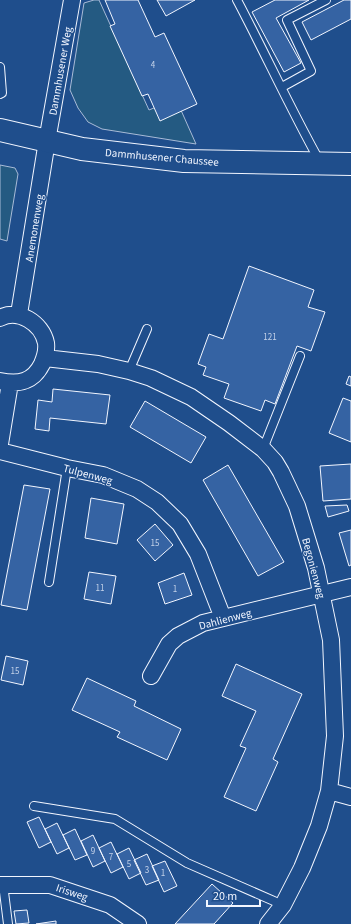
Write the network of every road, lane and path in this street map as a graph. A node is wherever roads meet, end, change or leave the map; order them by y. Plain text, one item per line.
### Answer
1 (72, 0) edge
2 (237, 0) edge
3 (326, 0) edge
4 (0, 67) edge
5 (282, 87) junction
6 (0, 94) edge
7 (0, 130) edge
8 (47, 141) junction
9 (320, 163) junction
10 (351, 164) edge
11 (19, 314) junction
12 (0, 318) edge
13 (146, 329) dead end
14 (300, 356) dead end
15 (44, 358) junction
16 (129, 371) junction
17 (5, 382) edge
18 (0, 444) edge
19 (263, 449) junction
20 (0, 451) edge
21 (67, 468) junction
22 (49, 582) dead end
23 (351, 587) edge
24 (322, 594) junction
25 (222, 618) junction
26 (151, 676) dead end
27 (329, 791) junction
28 (351, 797) edge
29 (34, 806) dead end
30 (2, 884) edge
31 (283, 905) junction
32 (8, 924) edge
33 (138, 924) edge
34 (268, 924) edge

1 - 8 street, Dammhusener Weg
2 - 5 lane
3 - 5 lane
4 - 6 lane
5 - 9 lane
7 - 8 street, Dammhusener Chaussee
8 - 9 street, Dammhusener Chaussee
8 - 11 street, Anemonenweg
9 - 10 street, Dammhusener Chaussee
11 - 12 street
11 - 15 street
13 - 16 lane
14 - 19 lane
15 - 16 street, Begonienweg
15 - 17 street
16 - 19 street, Begonienweg
17 - 18 street
19 - 24 street, Begonienweg
20 - 21 street, Tulpenweg
21 - 22 lane
21 - 25 street, Tulpenweg
23 - 24 street, Dahlienweg
24 - 25 street, Dahlienweg
24 - 27 street, Begonienweg
25 - 26 street, Dahlienweg
27 - 28 street
27 - 31 street, Begonienweg
29 - 31 lane
30 - 32 lane
30 - 33 street, Irisweg
31 - 34 street, Begonienweg

